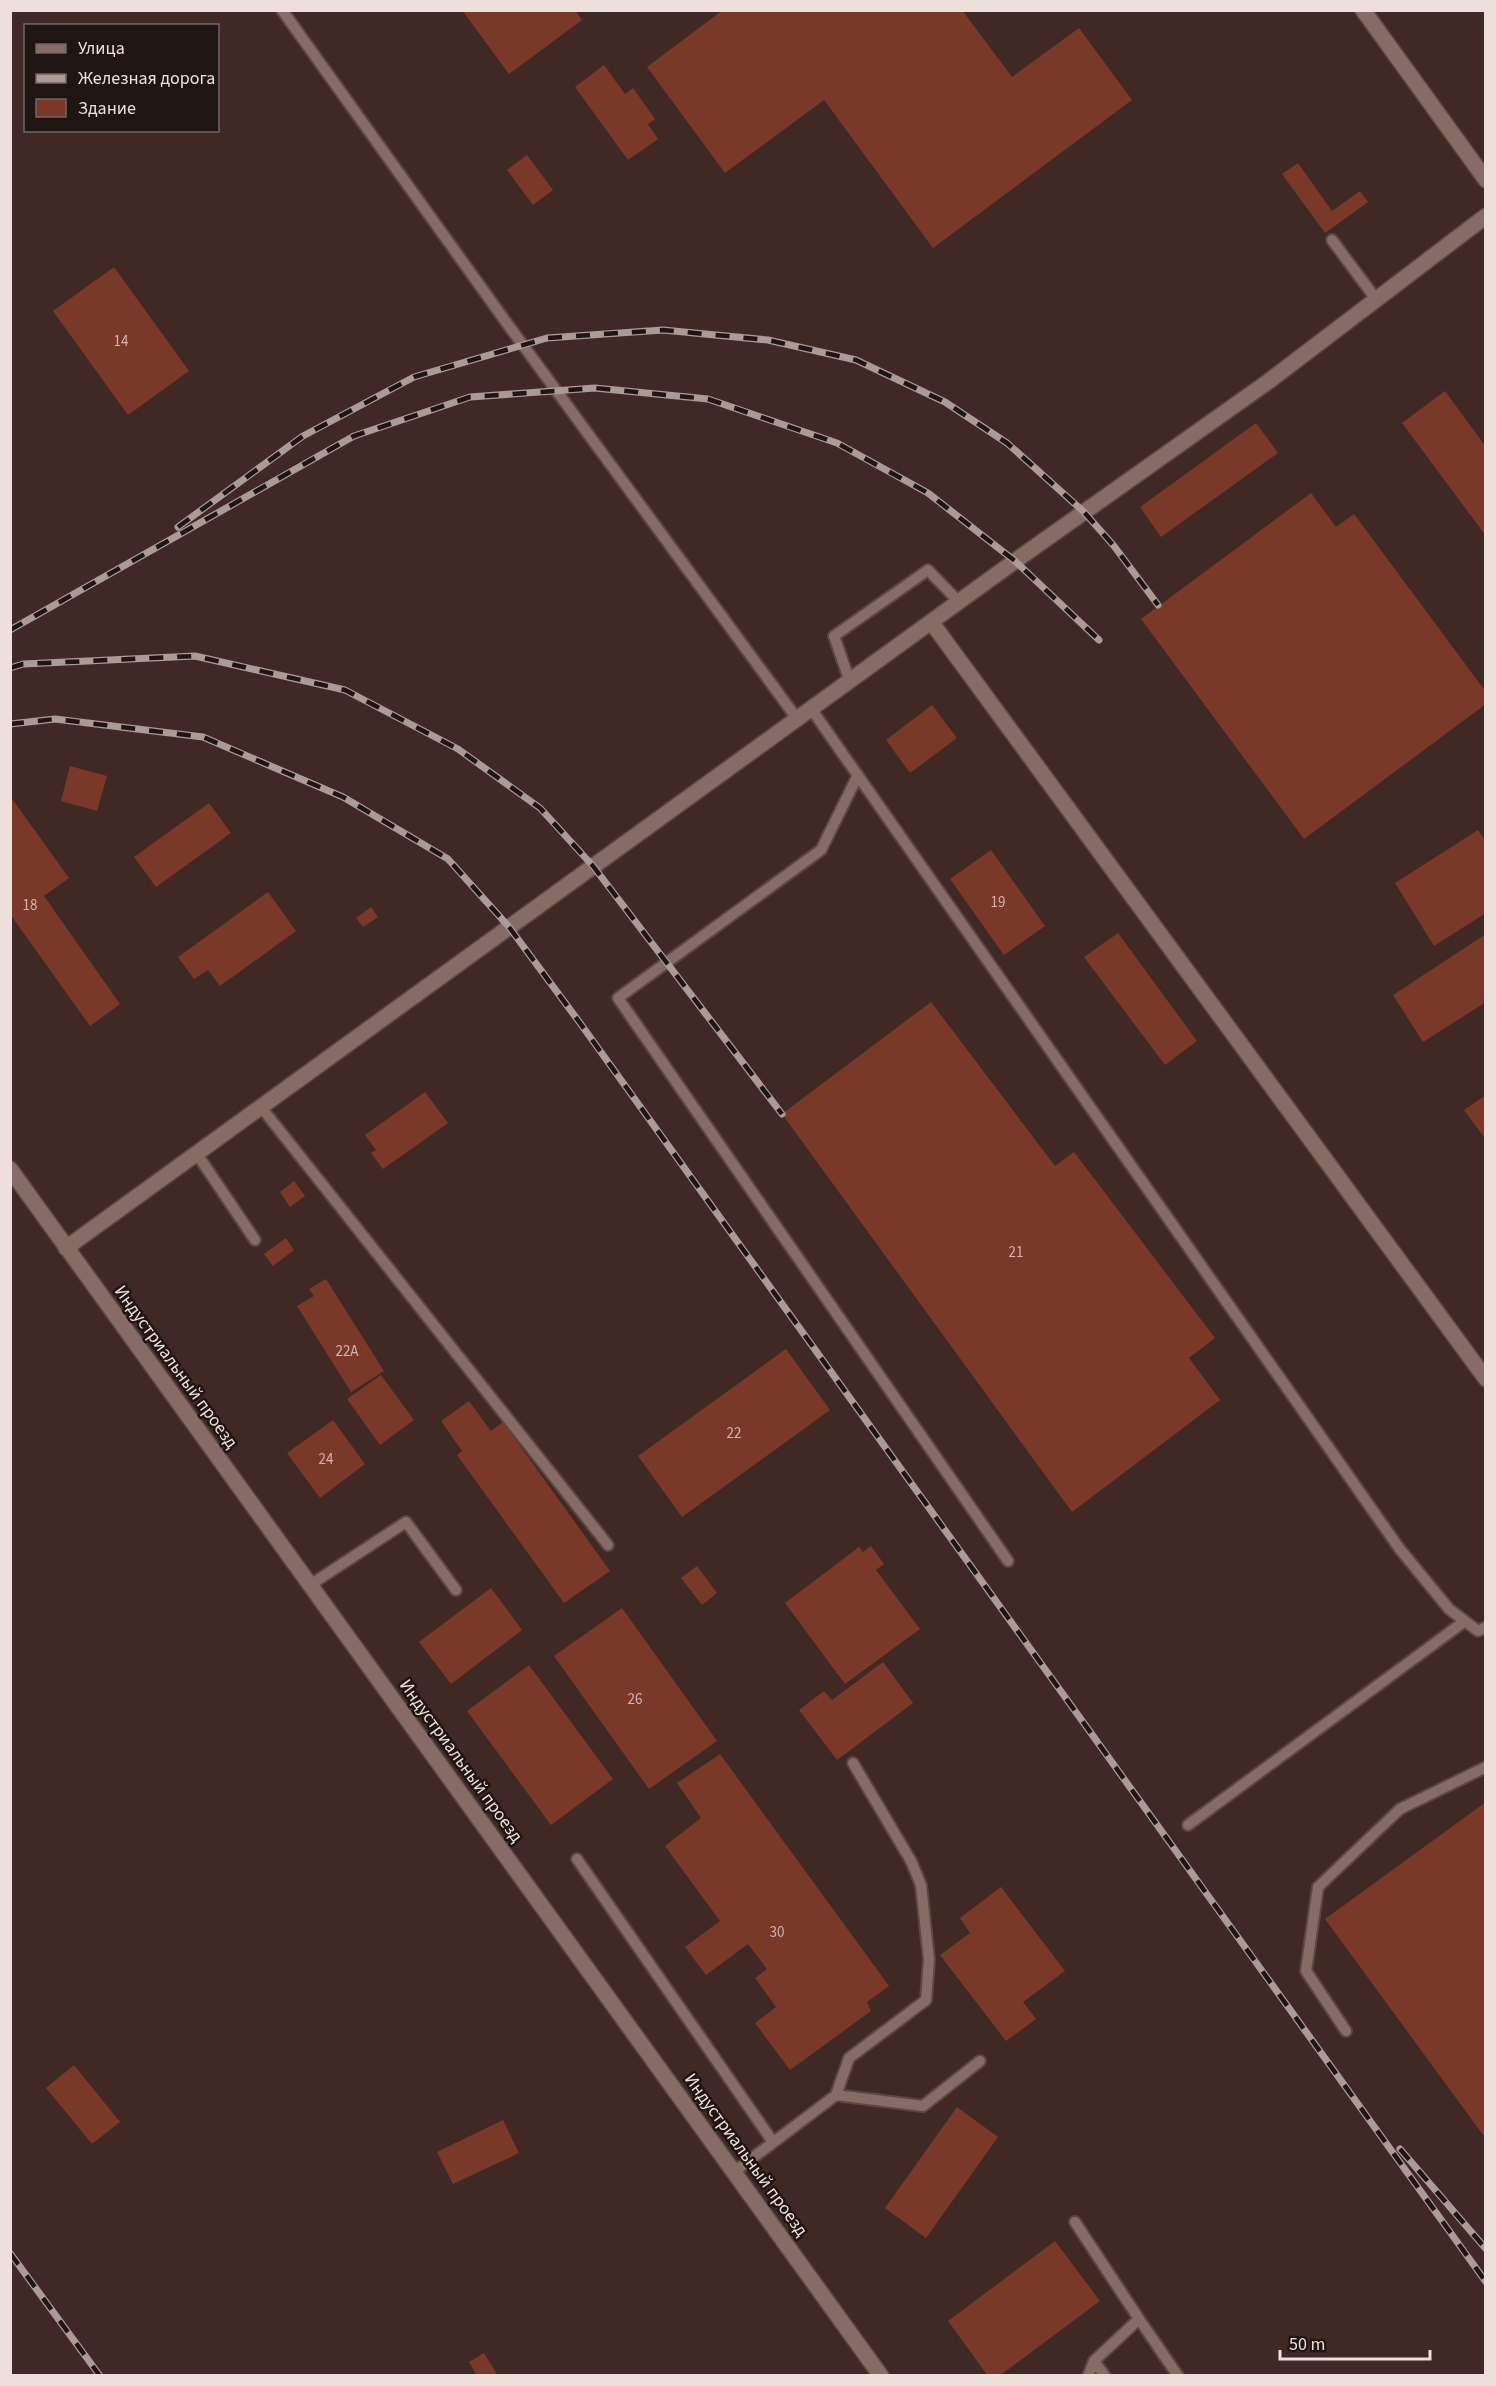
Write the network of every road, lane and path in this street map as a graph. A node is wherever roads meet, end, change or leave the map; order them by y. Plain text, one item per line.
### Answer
1 (282, 10) edge
2 (1363, 10) edge
3 (1485, 180) edge
4 (1485, 216) edge
5 (1332, 240) dead end
6 (1376, 299) junction
7 (960, 603) junction
8 (932, 623) junction
9 (850, 682) junction
10 (812, 710) junction
11 (798, 720) junction
12 (858, 775) junction
13 (261, 1107) junction
14 (197, 1154) junction
15 (10, 1169) edge
16 (255, 1240) dead end
17 (66, 1248) junction
18 (1485, 1379) edge
19 (608, 1545) dead end
20 (1008, 1561) dead end
21 (310, 1585) junction
22 (456, 1590) dead end
23 (1465, 1622) junction
24 (1485, 1627) edge
25 (853, 1763) dead end
26 (1485, 1767) edge
27 (1188, 1825) dead end
28 (577, 1859) dead end
29 (1346, 2031) dead end
30 (980, 2061) dead end
31 (836, 2095) junction
32 (773, 2142) junction
33 (734, 2172) junction
34 (1075, 2222) dead end
35 (1139, 2319) junction
36 (1094, 2361) junction
37 (881, 2376) edge
38 (1088, 2376) edge
39 (1105, 2376) edge
40 (1178, 2376) edge

1 - 11 lane
2 - 3 street
4 - 6 street
5 - 6 lane
6 - 7 street
7 - 8 street
7 - 9 lane
8 - 9 street
8 - 18 street
9 - 10 street
10 - 11 street
10 - 12 lane
11 - 13 street
12 - 20 lane
12 - 23 lane
13 - 14 street
13 - 19 lane
14 - 16 lane
14 - 17 street
15 - 17 street, Индустриальный проезд
17 - 21 street, Индустриальный проезд
21 - 22 lane
21 - 33 street, Индустриальный проезд
23 - 24 lane
23 - 27 lane
25 - 31 lane
26 - 29 lane
28 - 32 lane
30 - 31 lane
31 - 32 lane
32 - 33 lane
33 - 37 street, Индустриальный проезд
34 - 35 lane
35 - 36 lane
35 - 40 lane
36 - 38 lane
36 - 39 lane

